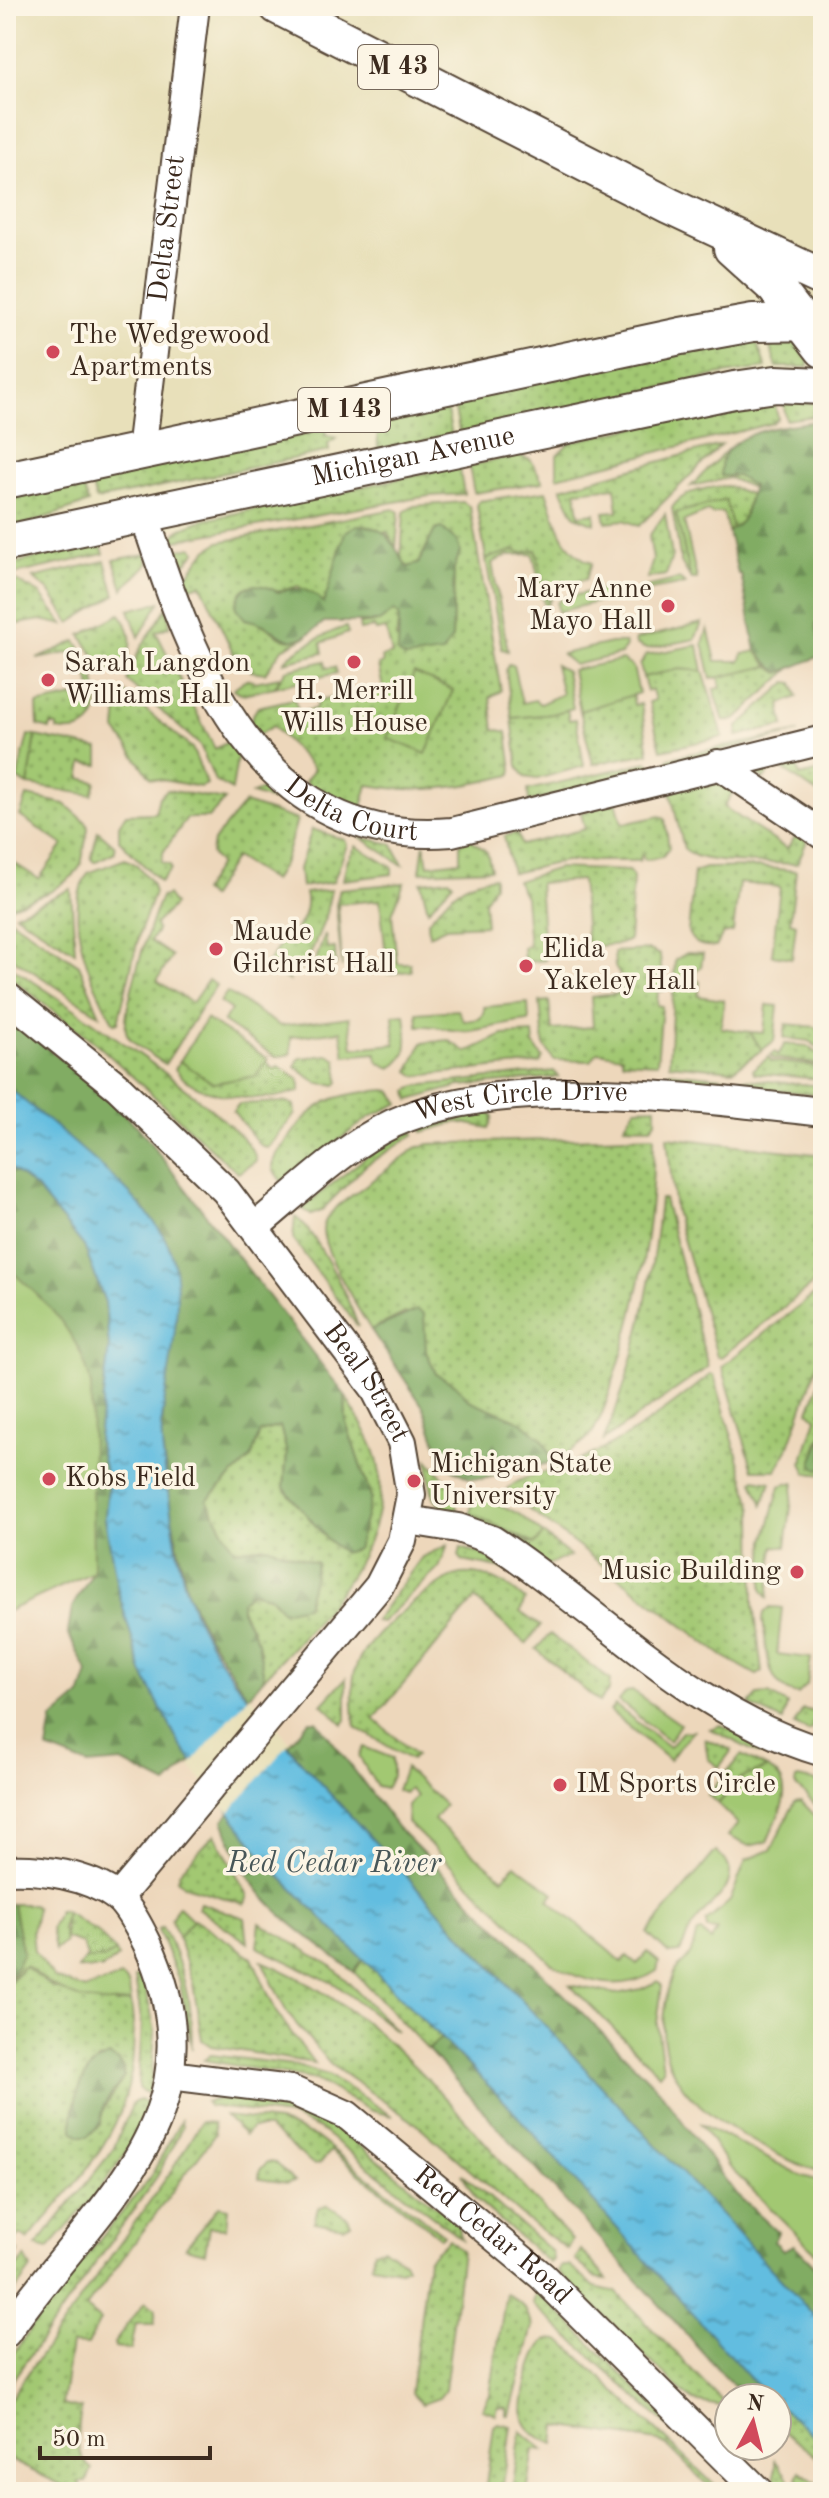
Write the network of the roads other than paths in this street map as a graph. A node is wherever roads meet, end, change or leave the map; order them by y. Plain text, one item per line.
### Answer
1 (195, 6) edge
2 (278, 6) edge
3 (679, 210) junction
4 (823, 278) edge
5 (816, 331) edge
6 (823, 386) edge
7 (348, 409) junction
8 (141, 451) junction
9 (331, 474) junction
10 (6, 480) edge
11 (144, 514) junction
12 (6, 543) edge
13 (823, 740) edge
14 (718, 764) junction
15 (823, 835) edge
16 (6, 996) edge
17 (823, 1112) edge
18 (255, 1227) junction
19 (408, 1520) junction
20 (823, 1752) edge
21 (6, 1870) edge
22 (118, 1898) junction
23 (170, 2075) junction
24 (6, 2333) edge
25 (759, 2492) edge

1 - 8 street, Delta Street
2 - 3 main road, M 43
3 - 4 main road, M 43
3 - 5 main road, M 43
5 - 7 main road, M 143
6 - 9 main road, Michigan Avenue / M 143
7 - 8 main road, M 143
7 - 9 main road
8 - 10 main road, M 143
9 - 11 main road, Michigan Avenue / M 143
11 - 12 main road, Michigan Avenue / M 143
11 - 14 street, Delta Court
13 - 14 street, Delta Court
14 - 15 street
16 - 18 street, Beal Street
17 - 18 street, West Circle Drive
18 - 19 street, Beal Street
19 - 20 street
19 - 22 street, Beal Street
21 - 22 street
22 - 23 street
23 - 24 street
23 - 25 street, Red Cedar Road

